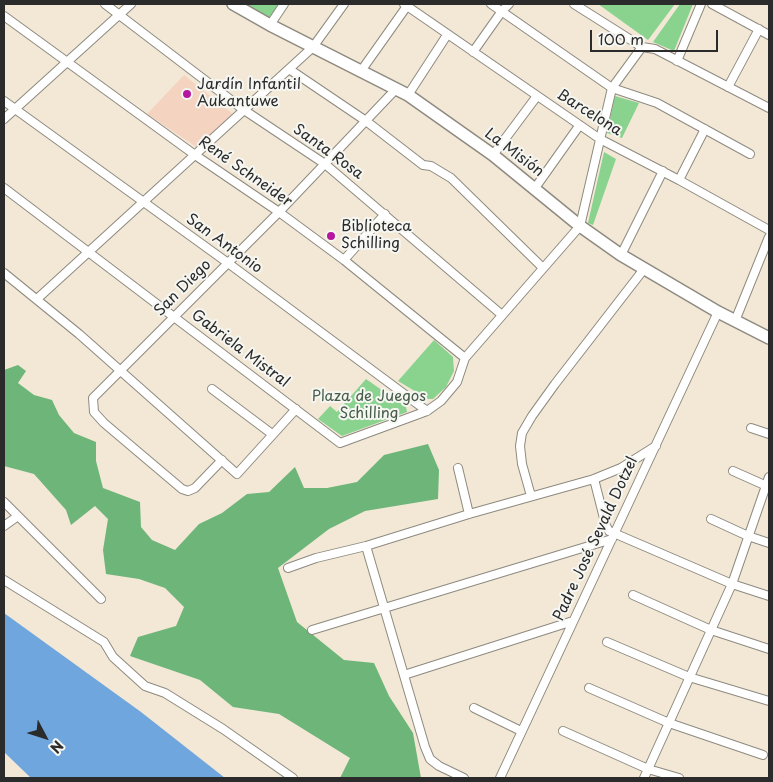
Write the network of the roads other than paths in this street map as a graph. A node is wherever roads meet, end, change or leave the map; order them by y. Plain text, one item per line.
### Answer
1 (104, 4) edge
2 (131, 4) edge
3 (233, 4) edge
4 (284, 4) edge
5 (344, 4) edge
6 (491, 4) edge
7 (509, 4) edge
8 (574, 4) edge
9 (702, 4) edge
10 (712, 4) edge
11 (406, 5) edge
12 (502, 12) junction
13 (119, 14) junction
14 (4, 16) edge
15 (270, 25) junction
16 (759, 29) junction
17 (447, 35) junction
18 (769, 35) edge
19 (313, 47) junction
20 (642, 47) junction
21 (473, 52) junction
22 (66, 61) junction
23 (677, 61) junction
24 (289, 69) junction
25 (361, 71) junction
26 (728, 87) junction
27 (612, 88) junction
28 (396, 89) junction
29 (408, 96) junction
30 (536, 96) junction
31 (4, 101) edge
32 (769, 107) edge
33 (14, 109) junction
34 (244, 110) junction
35 (4, 118) edge
36 (366, 120) junction
37 (579, 126) junction
38 (705, 129) junction
39 (600, 139) junction
40 (750, 154) dead end
41 (195, 155) junction
42 (493, 155) junction
43 (325, 164) junction
44 (663, 171) junction
45 (679, 180) junction
46 (4, 188) edge
47 (535, 188) junction
48 (142, 203) junction
49 (279, 212) junction
50 (385, 214) junction
51 (580, 226) junction
52 (769, 230) edge
53 (769, 237) edge
54 (89, 252) junction
55 (620, 255) junction
56 (344, 260) junction
57 (228, 264) junction
58 (543, 268) junction
59 (644, 269) junction
60 (4, 273) edge
61 (37, 299) junction
62 (718, 312) junction
63 (502, 315) junction
64 (174, 317) junction
65 (735, 321) junction
66 (769, 338) edge
67 (465, 358) junction
68 (120, 372) junction
69 (212, 389) dead end
70 (296, 409) junction
71 (427, 411) junction
72 (751, 428) dead end
73 (272, 434) junction
74 (769, 434) edge
75 (656, 446) junction
76 (222, 460) junction
77 (458, 468) dead end
78 (733, 471) dead end
79 (769, 478) edge
80 (594, 479) junction
81 (768, 487) edge
82 (531, 496) junction
83 (4, 502) edge
84 (469, 514) junction
85 (18, 516) junction
86 (711, 519) dead end
87 (4, 526) edge
88 (748, 536) junction
89 (613, 537) junction
90 (769, 543) edge
91 (366, 546) junction
92 (288, 568) dead end
93 (4, 580) edge
94 (732, 584) junction
95 (633, 594) dead end
96 (769, 596) edge
97 (101, 599) dead end
98 (384, 608) junction
99 (573, 621) junction
100 (312, 630) dead end
101 (711, 630) junction
102 (607, 642) dead end
103 (769, 649) edge
104 (404, 675) junction
105 (689, 677) junction
106 (589, 688) dead end
107 (769, 702) edge
108 (474, 708) dead end
109 (669, 723) junction
110 (521, 731) junction
111 (563, 731) dead end
112 (763, 754) dead end
113 (648, 769) junction
114 (293, 778) edge
115 (464, 778) edge
116 (500, 778) edge
117 (644, 778) edge
118 (679, 778) edge

1 - 13 street, Santa Rosa
2 - 13 street
3 - 15 street, La Misión
4 - 15 street
5 - 19 street
6 - 12 street
7 - 12 street
8 - 20 street
9 - 23 street
10 - 16 street
11 - 17 street, Barcelona
11 - 25 street
12 - 21 street
12 - 27 street
13 - 22 street
13 - 34 street, Santa Rosa
14 - 22 street, René Schneider
15 - 19 street, La Misión
16 - 18 street
16 - 26 street
17 - 21 street, Barcelona
17 - 29 street
19 - 24 street
19 - 25 street, La Misión
20 - 23 street
20 - 27 street
21 - 30 street, Barcelona
22 - 33 street
22 - 41 street, René Schneider
23 - 26 street
24 - 34 street
24 - 36 street
25 - 28 street, La Misión
26 - 32 street
27 - 38 street
27 - 39 street
28 - 29 street, La Misión
28 - 36 street, San Diego
29 - 42 street, La Misión
30 - 37 street, Barcelona
30 - 42 street
31 - 33 street, San Antonio
33 - 35 street
33 - 48 street, San Antonio
34 - 41 street
34 - 43 street, Santa Rosa
36 - 43 street, San Diego
36 - 58 street
37 - 39 street, Barcelona
37 - 47 street
38 - 40 street
38 - 45 street
39 - 44 street, Barcelona
39 - 51 street
41 - 48 street
41 - 49 street, René Schneider
42 - 47 street, La Misión
43 - 49 street, San Diego
43 - 50 street, Santa Rosa
44 - 45 street, Barcelona
44 - 55 street
45 - 52 street, Barcelona
46 - 54 street, Gabriela Mistral
47 - 51 street, La Misión
48 - 54 street
48 - 57 street, San Antonio
49 - 56 street, René Schneider
49 - 57 street, San Diego
50 - 56 street
50 - 63 street, Santa Rosa
51 - 55 street, La Misión
51 - 58 street
53 - 65 street
54 - 61 street
54 - 64 street, Gabriela Mistral
55 - 59 street, La Misión
56 - 67 street, René Schneider
57 - 64 street, San Diego
57 - 71 street, San Antonio
58 - 63 street
59 - 62 street, La Misión
59 - 82 street
60 - 61 street
61 - 68 street
62 - 65 street, La Misión
62 - 75 street, Padre José Sevald Dotzel
63 - 67 street
64 - 68 street, San Diego
64 - 70 street, Gabriela Mistral
65 - 66 street, La Misión
67 - 71 street
68 - 76 street
68 - 76 street, San Diego
69 - 73 street
70 - 71 street, Gabriela Mistral
70 - 73 street
72 - 74 street
73 - 76 street
75 - 80 street
75 - 89 street, Padre José Sevald Dotzel
77 - 84 street
78 - 81 street
79 - 81 street
80 - 82 street
80 - 89 street
81 - 88 street
82 - 84 street
83 - 85 street
84 - 91 street
85 - 87 street
85 - 97 street
86 - 88 street
88 - 90 street
88 - 94 street
89 - 94 street
89 - 98 street
89 - 99 street, Padre José Sevald Dotzel
91 - 92 street
91 - 98 street
93 - 114 street
94 - 96 street
94 - 101 street
95 - 101 street
98 - 100 street
98 - 104 street
99 - 104 street
99 - 110 street, Padre José Sevald Dotzel
101 - 103 street
101 - 105 street
102 - 105 street
104 - 115 street
105 - 107 street
105 - 109 street
106 - 109 street
108 - 110 street
109 - 112 street
109 - 113 street
110 - 116 street, Padre José Sevald Dotzel
111 - 113 street
113 - 117 street
113 - 118 street

